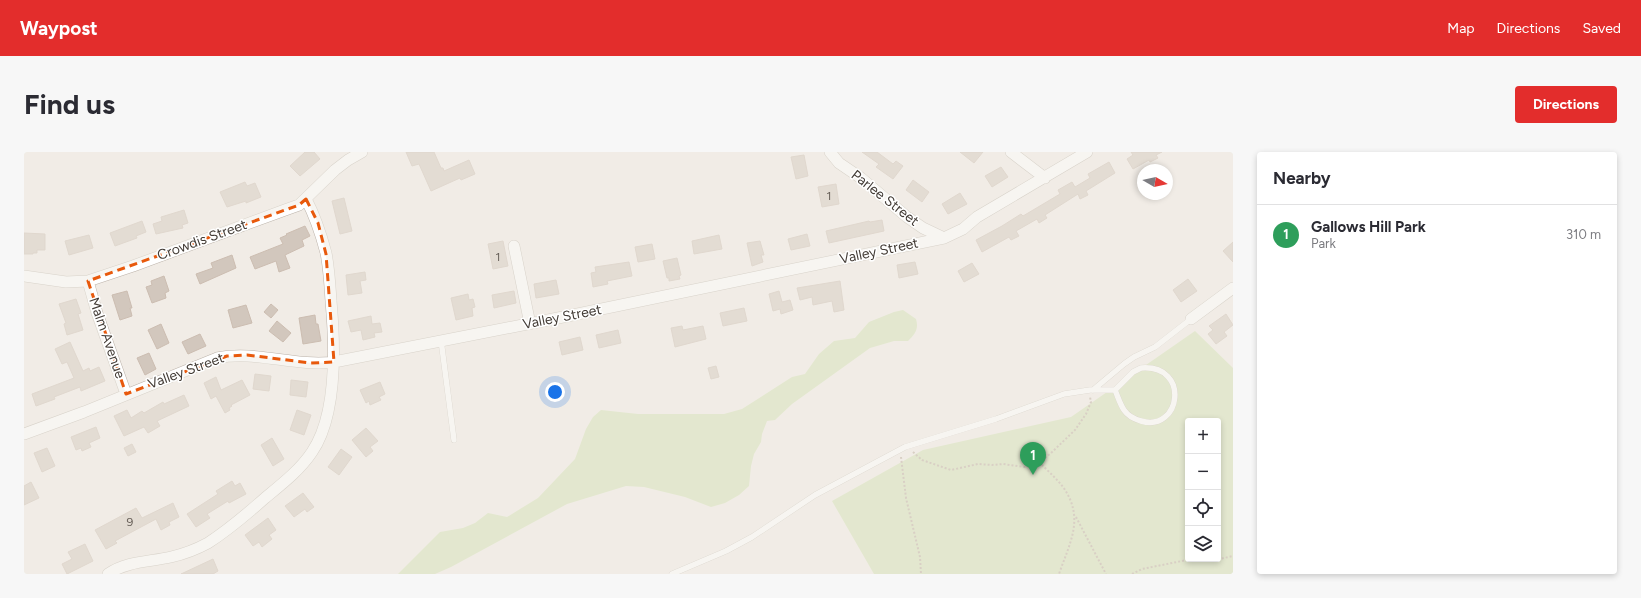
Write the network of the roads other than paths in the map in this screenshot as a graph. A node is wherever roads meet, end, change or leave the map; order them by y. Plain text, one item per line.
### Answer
1 (362, 152) edge
2 (830, 152) edge
3 (1011, 152) edge
4 (1088, 152) edge
5 (1044, 178) junction
6 (306, 199) junction
7 (944, 238) junction
8 (514, 246) dead end
9 (24, 276) edge
10 (88, 281) junction
11 (1233, 288) edge
12 (1191, 319) joint
13 (530, 324) junction
14 (441, 340) junction
15 (334, 362) junction
16 (1091, 390) junction
17 (1115, 390) junction
18 (126, 394) junction
19 (24, 434) edge
20 (454, 440) dead end
21 (108, 574) edge
22 (672, 574) edge

1 - 6 street, Crowdis Street
2 - 7 street, Parlee Street
3 - 5 street
4 - 5 street, Valley Street
5 - 7 street, Valley Street
6 - 10 street, Crowdis Street
6 - 15 street
7 - 13 street, Valley Street
8 - 13 street
9 - 10 street, Crowdis Street
10 - 18 street, Malm Avenue
11 - 12 street
12 - 16 lane
13 - 14 street, Valley Street
14 - 15 street, Valley Street
14 - 20 lane
15 - 18 street, Valley Street
15 - 21 street
16 - 17 lane
16 - 22 lane
17 - 17 lane
18 - 19 street, Valley Street

